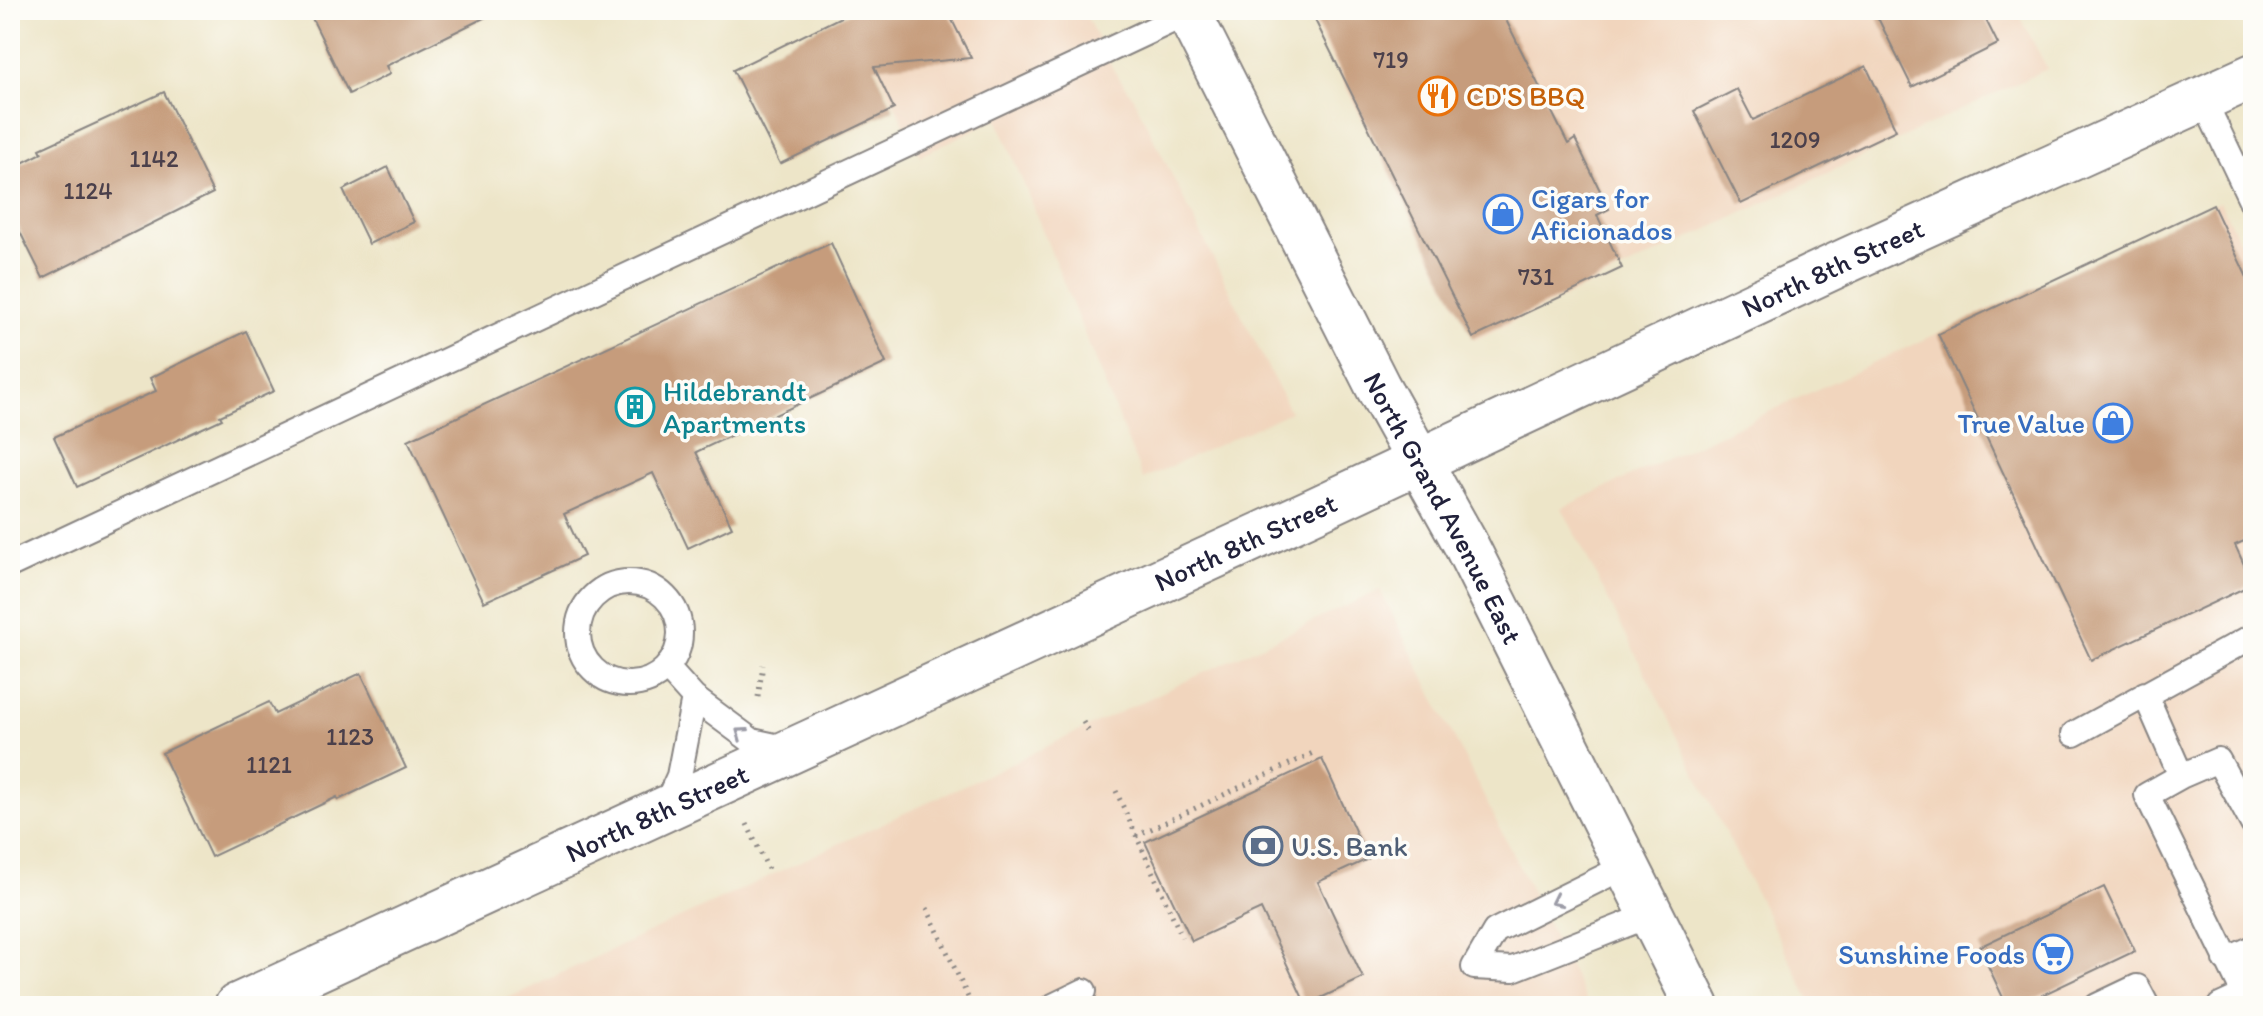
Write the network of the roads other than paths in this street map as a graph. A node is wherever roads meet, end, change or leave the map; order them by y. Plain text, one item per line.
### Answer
1 (1188, 12) edge
2 (2253, 76) edge
3 (2203, 99) junction
4 (2253, 204) edge
5 (1418, 460) junction
6 (10, 565) edge
7 (2253, 636) edge
8 (667, 668) junction
9 (2145, 694) junction
10 (694, 698) junction
11 (2074, 734) dead end
12 (795, 750) junction
13 (2181, 776) junction
14 (664, 809) junction
15 (2253, 824) edge
16 (1626, 866) junction
17 (1650, 915) junction
18 (2253, 948) edge
19 (2226, 960) junction
20 (1084, 991) dead end
21 (2247, 1000) edge
22 (237, 1006) edge
23 (1053, 1006) edge
24 (1697, 1006) edge
25 (2097, 1006) edge
26 (2147, 1006) edge
27 (2220, 1006) edge

1 - 5 street, North Grand Avenue East
1 - 6 lane
2 - 3 street, North 8th Street
3 - 4 lane
3 - 5 street, North 8th Street
5 - 12 street, North 8th Street
5 - 16 street, North Grand Avenue East
7 - 9 lane
8 - 8 lane
8 - 10 lane
9 - 11 lane
9 - 13 lane
12 -> 10 lane
10 - 14 lane
12 - 14 street, North 8th Street
13 - 15 lane
13 - 19 lane
14 - 22 street, North 8th Street
16 - 17 street, North Grand Avenue East
16 -> 17 lane
17 - 24 street, North Grand Avenue East
18 - 19 lane
19 - 21 lane
20 - 23 lane
21 - 27 lane
25 - 26 lane

